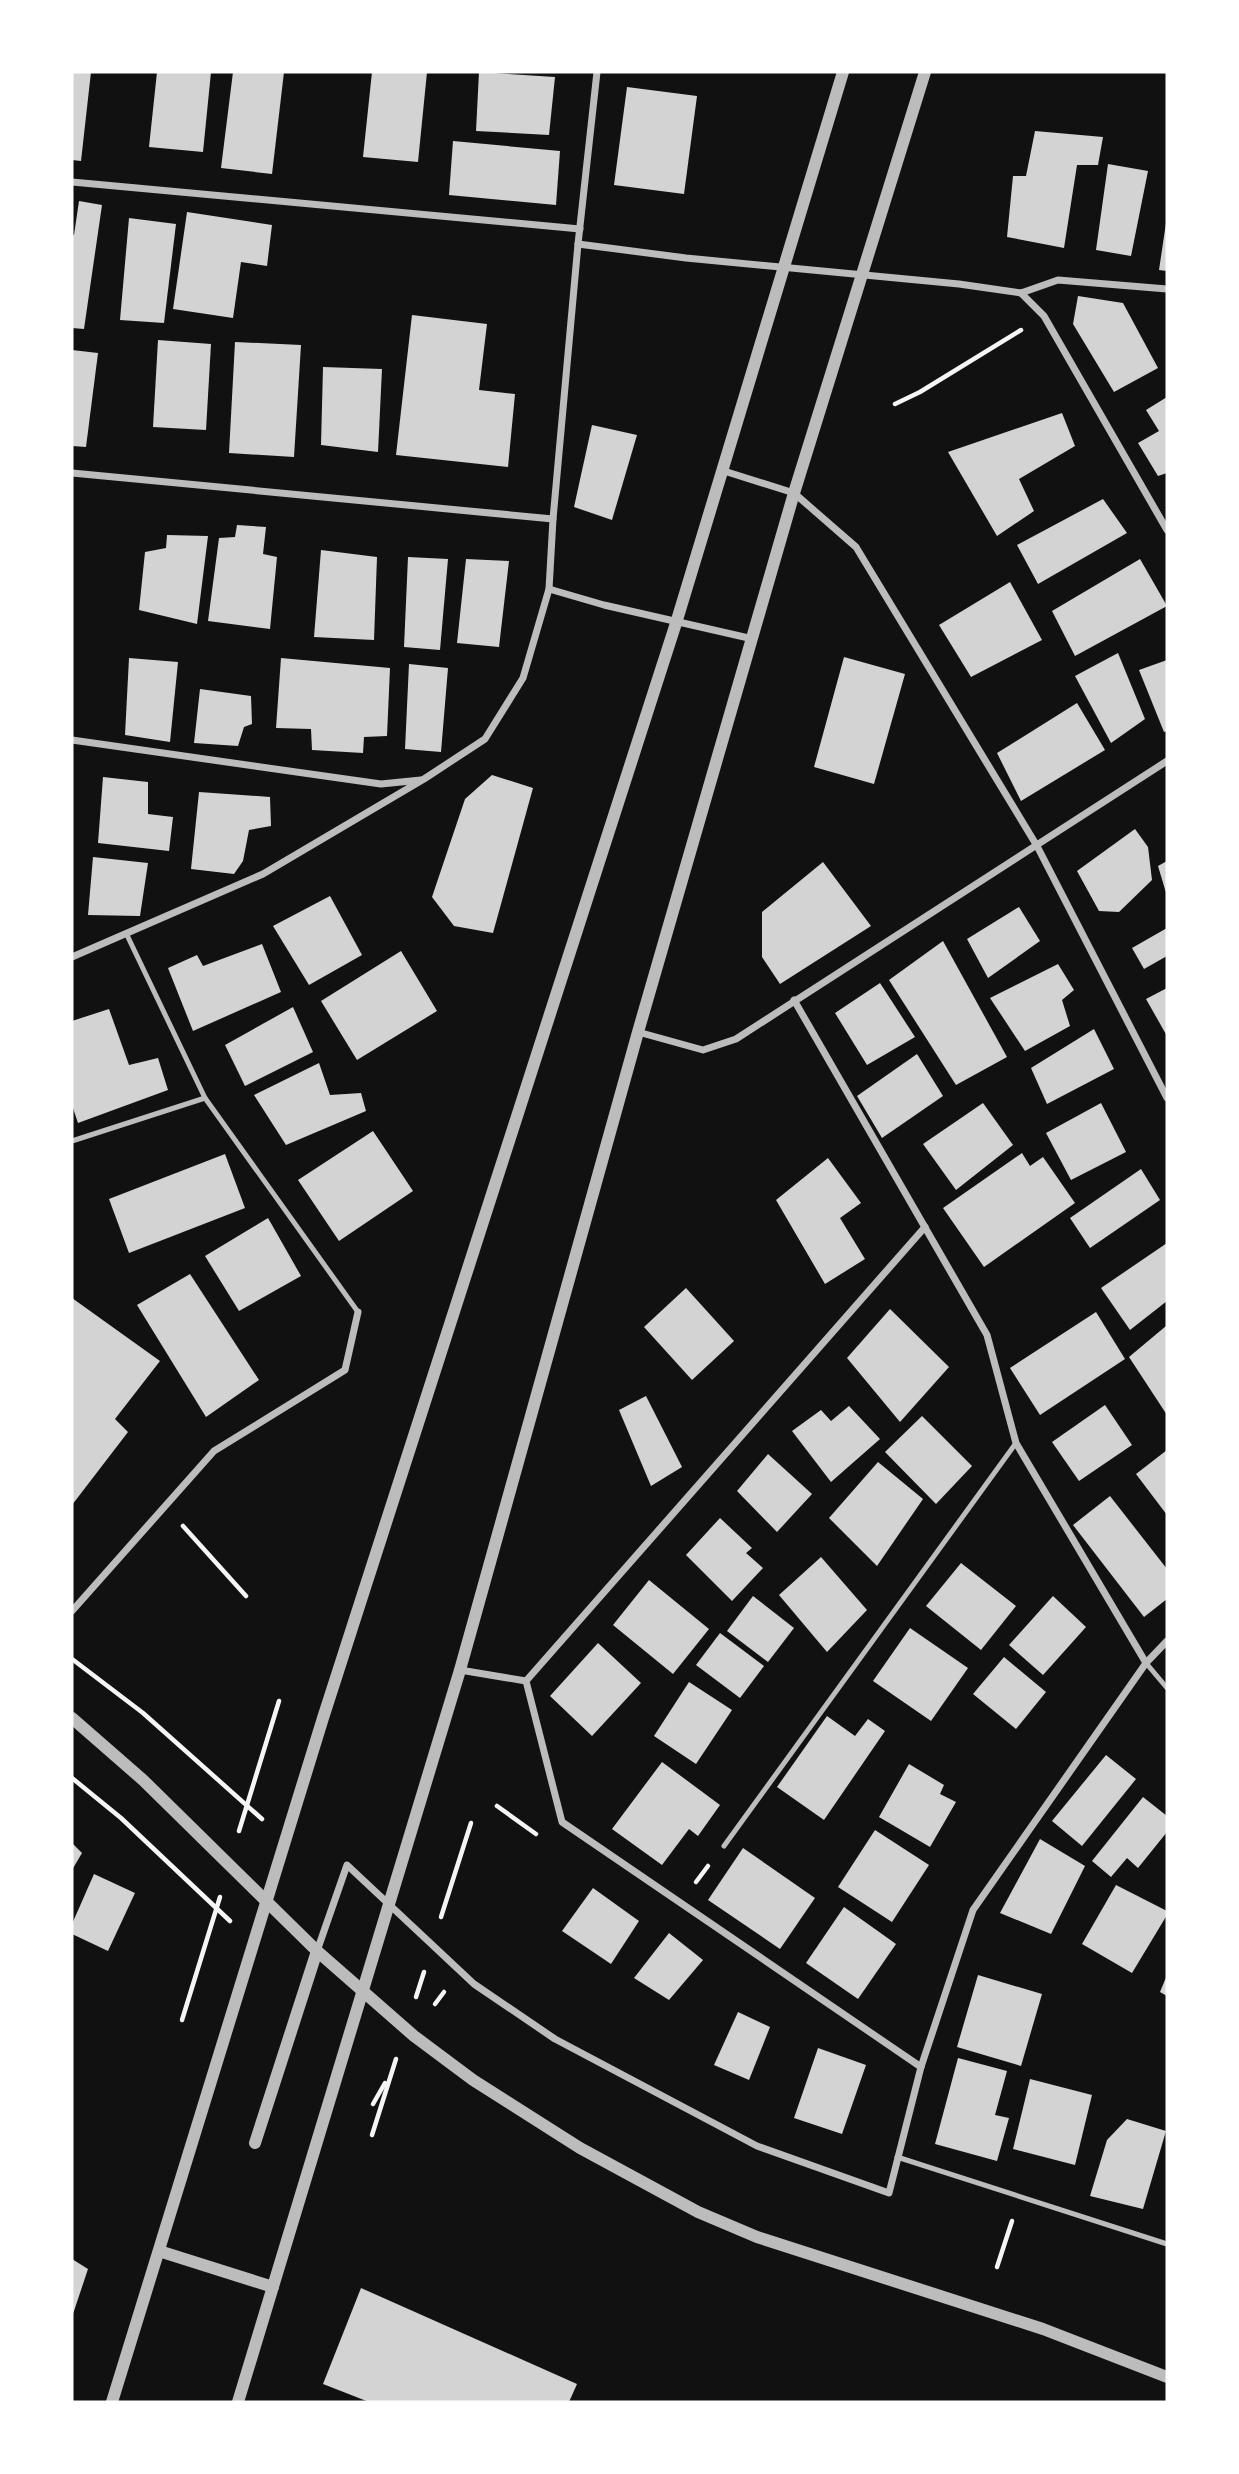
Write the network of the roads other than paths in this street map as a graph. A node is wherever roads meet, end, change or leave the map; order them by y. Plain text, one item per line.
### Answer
1 (597, 72) edge
2 (843, 72) edge
3 (925, 72) edge
4 (72, 182) edge
5 (580, 229) junction
6 (578, 244) junction
7 (1167, 289) edge
8 (1021, 292) junction
9 (724, 471) junction
10 (72, 474) edge
11 (794, 493) junction
12 (553, 519) junction
13 (1167, 530) edge
14 (549, 589) junction
15 (677, 620) junction
16 (753, 639) junction
17 (72, 740) edge
18 (1167, 761) edge
19 (424, 779) junction
20 (1037, 846) junction
21 (126, 933) junction
22 (72, 957) edge
23 (794, 1000) junction
24 (638, 1032) junction
25 (205, 1098) junction
26 (1167, 1098) edge
27 (72, 1140) edge
28 (925, 1227) junction
29 (358, 1312) joint
30 (1016, 1443) junction
31 (72, 1611) edge
32 (1167, 1641) edge
33 (1146, 1663) junction
34 (460, 1670) junction
35 (526, 1681) junction
36 (1167, 1688) edge
37 (72, 1718) edge
38 (724, 1846) road end
39 (317, 1951) junction
40 (921, 2067) junction
41 (255, 2143) dead end
42 (897, 2157) junction
43 (1167, 2244) edge
44 (159, 2251) junction
45 (273, 2287) junction
46 (1167, 2377) edge
47 (112, 2402) edge
48 (238, 2402) edge

1 - 5 street
2 - 9 street
3 - 11 street
4 - 5 street
5 - 6 street
6 - 8 street
6 - 12 street
7 - 8 street
8 - 13 street
9 - 11 street
9 - 15 street
10 - 12 street
11 - 16 street
11 - 20 street
12 - 14 street
14 - 15 street
14 - 19 street
15 - 16 street
15 - 44 street
16 - 24 street
17 - 19 street
18 - 20 street
19 - 21 street
20 - 23 street
20 - 26 street
21 - 22 street
21 - 25 lane
23 - 24 street
23 - 28 street
24 - 34 street
25 - 27 lane
25 - 29 lane
28 - 30 street
28 - 35 street
29 - 31 street
30 - 33 street
30 - 38 lane
32 - 33 street
33 - 36 lane
33 - 40 street
34 - 35 street
34 - 45 street
35 - 40 street
37 - 39 street
39 - 41 street
39 - 42 street
39 - 46 street
40 - 42 street
42 - 43 lane
44 - 45 street
44 - 47 street
45 - 48 street

